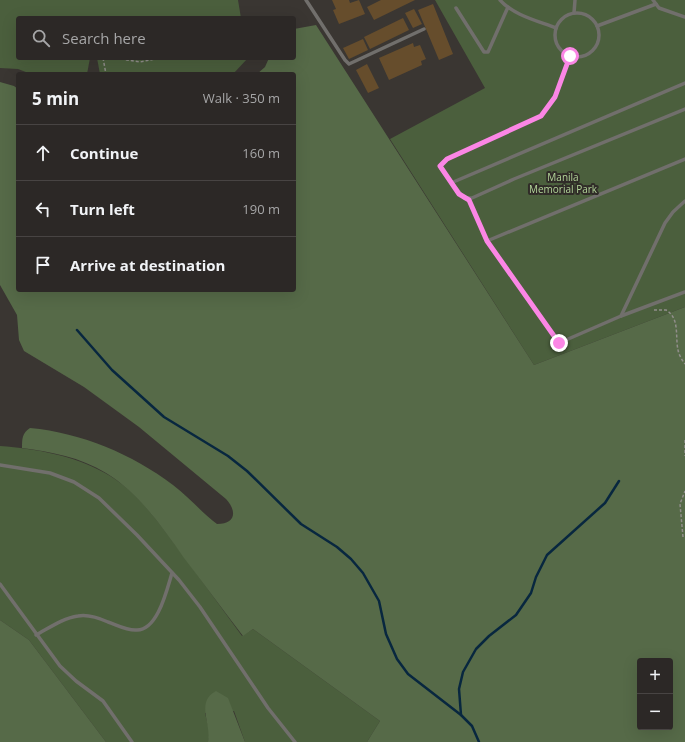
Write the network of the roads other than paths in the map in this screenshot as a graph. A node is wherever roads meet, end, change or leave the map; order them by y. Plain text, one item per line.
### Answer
1 (306, 0) edge
2 (500, 0) edge
3 (575, 0) edge
4 (653, 0) edge
5 (656, 4) junction
6 (508, 7) junction
7 (456, 8) dead end
8 (574, 13) junction
9 (685, 17) edge
10 (597, 26) junction
11 (556, 28) junction
12 (424, 29) dead end
13 (570, 56) junction
14 (685, 83) edge
15 (685, 109) edge
16 (685, 159) edge
17 (452, 183) junction
18 (469, 200) junction
19 (685, 201) edge
20 (487, 241) junction
21 (685, 292) edge
22 (621, 316) junction
23 (0, 465) edge
24 (172, 573) junction
25 (0, 584) edge
26 (36, 635) junction
27 (132, 742) edge
28 (295, 742) edge

1 - 12 lane
2 - 6 lane
3 - 8 lane
4 - 5 lane
5 - 9 lane
5 - 10 lane
6 - 7 lane
6 - 11 lane
8 - 10 lane
8 - 11 lane
10 - 13 lane
11 - 13 lane
13 - 17 lane
14 - 17 lane
15 - 18 lane
16 - 20 lane
17 - 18 lane
18 - 20 lane
19 - 22 lane
20 - 22 lane
21 - 22 lane
23 - 24 lane
24 - 26 lane
24 - 28 lane
25 - 26 lane
26 - 27 lane

